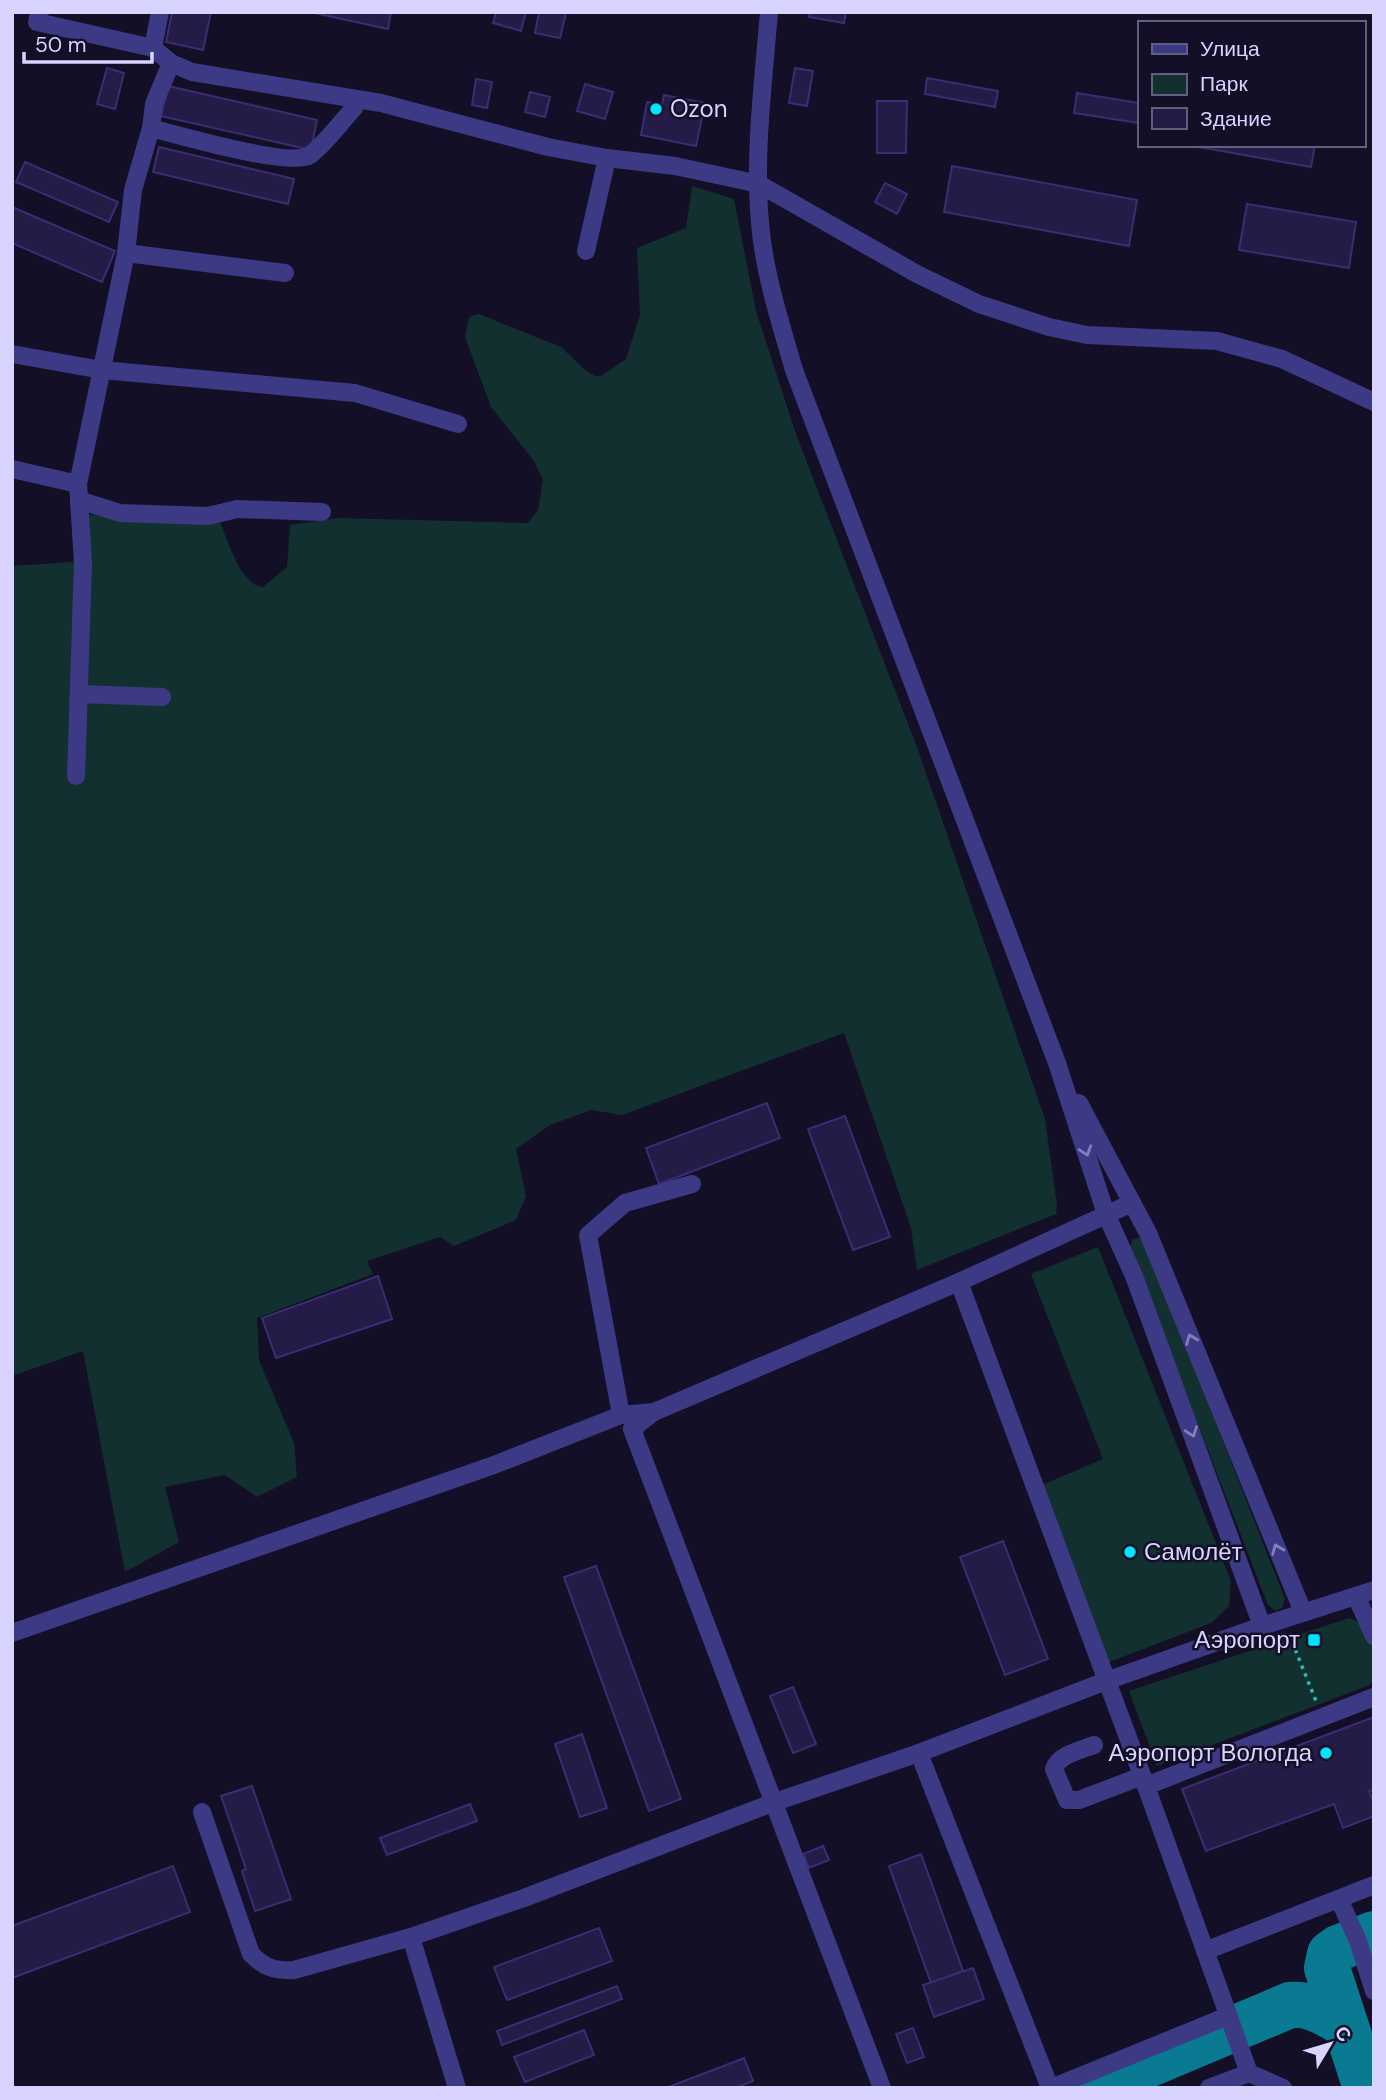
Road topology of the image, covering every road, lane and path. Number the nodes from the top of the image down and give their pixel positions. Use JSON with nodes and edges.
{"nodes":[{"id":1,"x":39,"y":12,"type":"edge"},
{"id":2,"x":160,"y":12,"type":"edge"},
{"id":3,"x":769,"y":12,"type":"edge"},
{"id":4,"x":153,"y":48,"type":"junction"},
{"id":5,"x":171,"y":64,"type":"junction"},
{"id":6,"x":357,"y":99,"type":"junction"},
{"id":7,"x":151,"y":128,"type":"junction"},
{"id":8,"x":607,"y":158,"type":"junction"},
{"id":9,"x":759,"y":184,"type":"junction"},
{"id":10,"x":586,"y":251,"type":"dead end"},
{"id":11,"x":126,"y":253,"type":"junction"},
{"id":12,"x":285,"y":273,"type":"dead end"},
{"id":13,"x":12,"y":354,"type":"edge"},
{"id":14,"x":102,"y":370,"type":"junction"},
{"id":15,"x":1374,"y":402,"type":"edge"},
{"id":16,"x":458,"y":424,"type":"dead end"},
{"id":17,"x":12,"y":469,"type":"edge"},
{"id":18,"x":79,"y":492,"type":"junction"},
{"id":19,"x":322,"y":512,"type":"dead end"},
{"id":20,"x":79,"y":694,"type":"junction"},
{"id":21,"x":162,"y":697,"type":"dead end"},
{"id":22,"x":76,"y":776,"type":"dead end"},
{"id":23,"x":1057,"y":1063,"type":"junction"},
{"id":24,"x":692,"y":1184,"type":"dead end"},
{"id":25,"x":1132,"y":1203,"type":"junction"},
{"id":26,"x":1106,"y":1214,"type":"junction"},
{"id":27,"x":960,"y":1282,"type":"junction"},
{"id":28,"x":654,"y":1412,"type":"junction"},
{"id":29,"x":621,"y":1415,"type":"junction"},
{"id":30,"x":1374,"y":1590,"type":"edge"},
{"id":31,"x":1356,"y":1596,"type":"junction"},
{"id":32,"x":1303,"y":1612,"type":"junction"},
{"id":33,"x":1283,"y":1619,"type":"junction"},
{"id":34,"x":1262,"y":1626,"type":"junction"},
{"id":35,"x":12,"y":1633,"type":"edge"},
{"id":36,"x":1374,"y":1636,"type":"edge"},
{"id":37,"x":1107,"y":1681,"type":"junction"},
{"id":38,"x":1374,"y":1697,"type":"edge"},
{"id":39,"x":1322,"y":1716,"type":"junction"},
{"id":40,"x":1094,"y":1745,"type":"dead end"},
{"id":41,"x":919,"y":1753,"type":"junction"},
{"id":42,"x":1144,"y":1781,"type":"junction"},
{"id":43,"x":772,"y":1803,"type":"junction"},
{"id":44,"x":202,"y":1812,"type":"dead end"},
{"id":45,"x":1372,"y":1882,"type":"edge"},
{"id":46,"x":1339,"y":1899,"type":"junction"},
{"id":47,"x":411,"y":1937,"type":"junction"},
{"id":48,"x":1205,"y":1951,"type":"junction"},
{"id":49,"x":1374,"y":1991,"type":"edge"},
{"id":50,"x":1228,"y":2016,"type":"junction"},
{"id":51,"x":1249,"y":2073,"type":"junction"},
{"id":52,"x":457,"y":2088,"type":"edge"},
{"id":53,"x":882,"y":2088,"type":"edge"},
{"id":54,"x":1051,"y":2088,"type":"edge"},
{"id":55,"x":1209,"y":2088,"type":"edge"},
{"id":56,"x":1283,"y":2088,"type":"edge"}],
"edges":[{"from":1,"to":4,"type":"street"},
{"from":2,"to":4,"type":"street"},
{"from":3,"to":9,"type":"street"},
{"from":4,"to":5,"type":"street"},
{"from":5,"to":6,"type":"street"},
{"from":5,"to":7,"type":"street"},
{"from":6,"to":7,"type":"street"},
{"from":6,"to":8,"type":"street"},
{"from":7,"to":11,"type":"street"},
{"from":8,"to":9,"type":"street"},
{"from":8,"to":10,"type":"street"},
{"from":9,"to":15,"type":"street"},
{"from":9,"to":23,"type":"street"},
{"from":11,"to":12,"type":"street"},
{"from":11,"to":14,"type":"street"},
{"from":13,"to":14,"type":"street"},
{"from":14,"to":16,"type":"street"},
{"from":14,"to":18,"type":"street"},
{"from":17,"to":18,"type":"street"},
{"from":18,"to":19,"type":"street"},
{"from":18,"to":20,"type":"street"},
{"from":20,"to":21,"type":"street"},
{"from":20,"to":22,"type":"street"},
{"from":23,"to":25,"type":"street"},
{"from":23,"to":26,"type":"street","one_way":true},
{"from":24,"to":29,"type":"street"},
{"from":25,"to":26,"type":"street"},
{"from":32,"to":25,"type":"street","one_way":true},
{"from":26,"to":27,"type":"street"},
{"from":26,"to":34,"type":"street","one_way":true},
{"from":27,"to":28,"type":"street"},
{"from":27,"to":37,"type":"street"},
{"from":28,"to":29,"type":"street"},
{"from":28,"to":43,"type":"street"},
{"from":29,"to":35,"type":"street"},
{"from":30,"to":31,"type":"street"},
{"from":31,"to":32,"type":"street"},
{"from":31,"to":36,"type":"street"},
{"from":32,"to":33,"type":"street"},
{"from":33,"to":34,"type":"street"},
{"from":33,"to":39,"type":"path"},
{"from":34,"to":37,"type":"street"},
{"from":37,"to":41,"type":"street"},
{"from":37,"to":42,"type":"street"},
{"from":38,"to":39,"type":"street"},
{"from":39,"to":42,"type":"street"},
{"from":40,"to":42,"type":"street"},
{"from":41,"to":43,"type":"street"},
{"from":41,"to":54,"type":"street"},
{"from":42,"to":48,"type":"street"},
{"from":43,"to":47,"type":"street"},
{"from":43,"to":53,"type":"street"},
{"from":44,"to":47,"type":"street"},
{"from":45,"to":46,"type":"street"},
{"from":46,"to":48,"type":"street"},
{"from":46,"to":49,"type":"street"},
{"from":47,"to":52,"type":"street"},
{"from":48,"to":50,"type":"street"},
{"from":50,"to":51,"type":"street"},
{"from":50,"to":54,"type":"street"},
{"from":51,"to":55,"type":"street"},
{"from":51,"to":56,"type":"street"}]}
